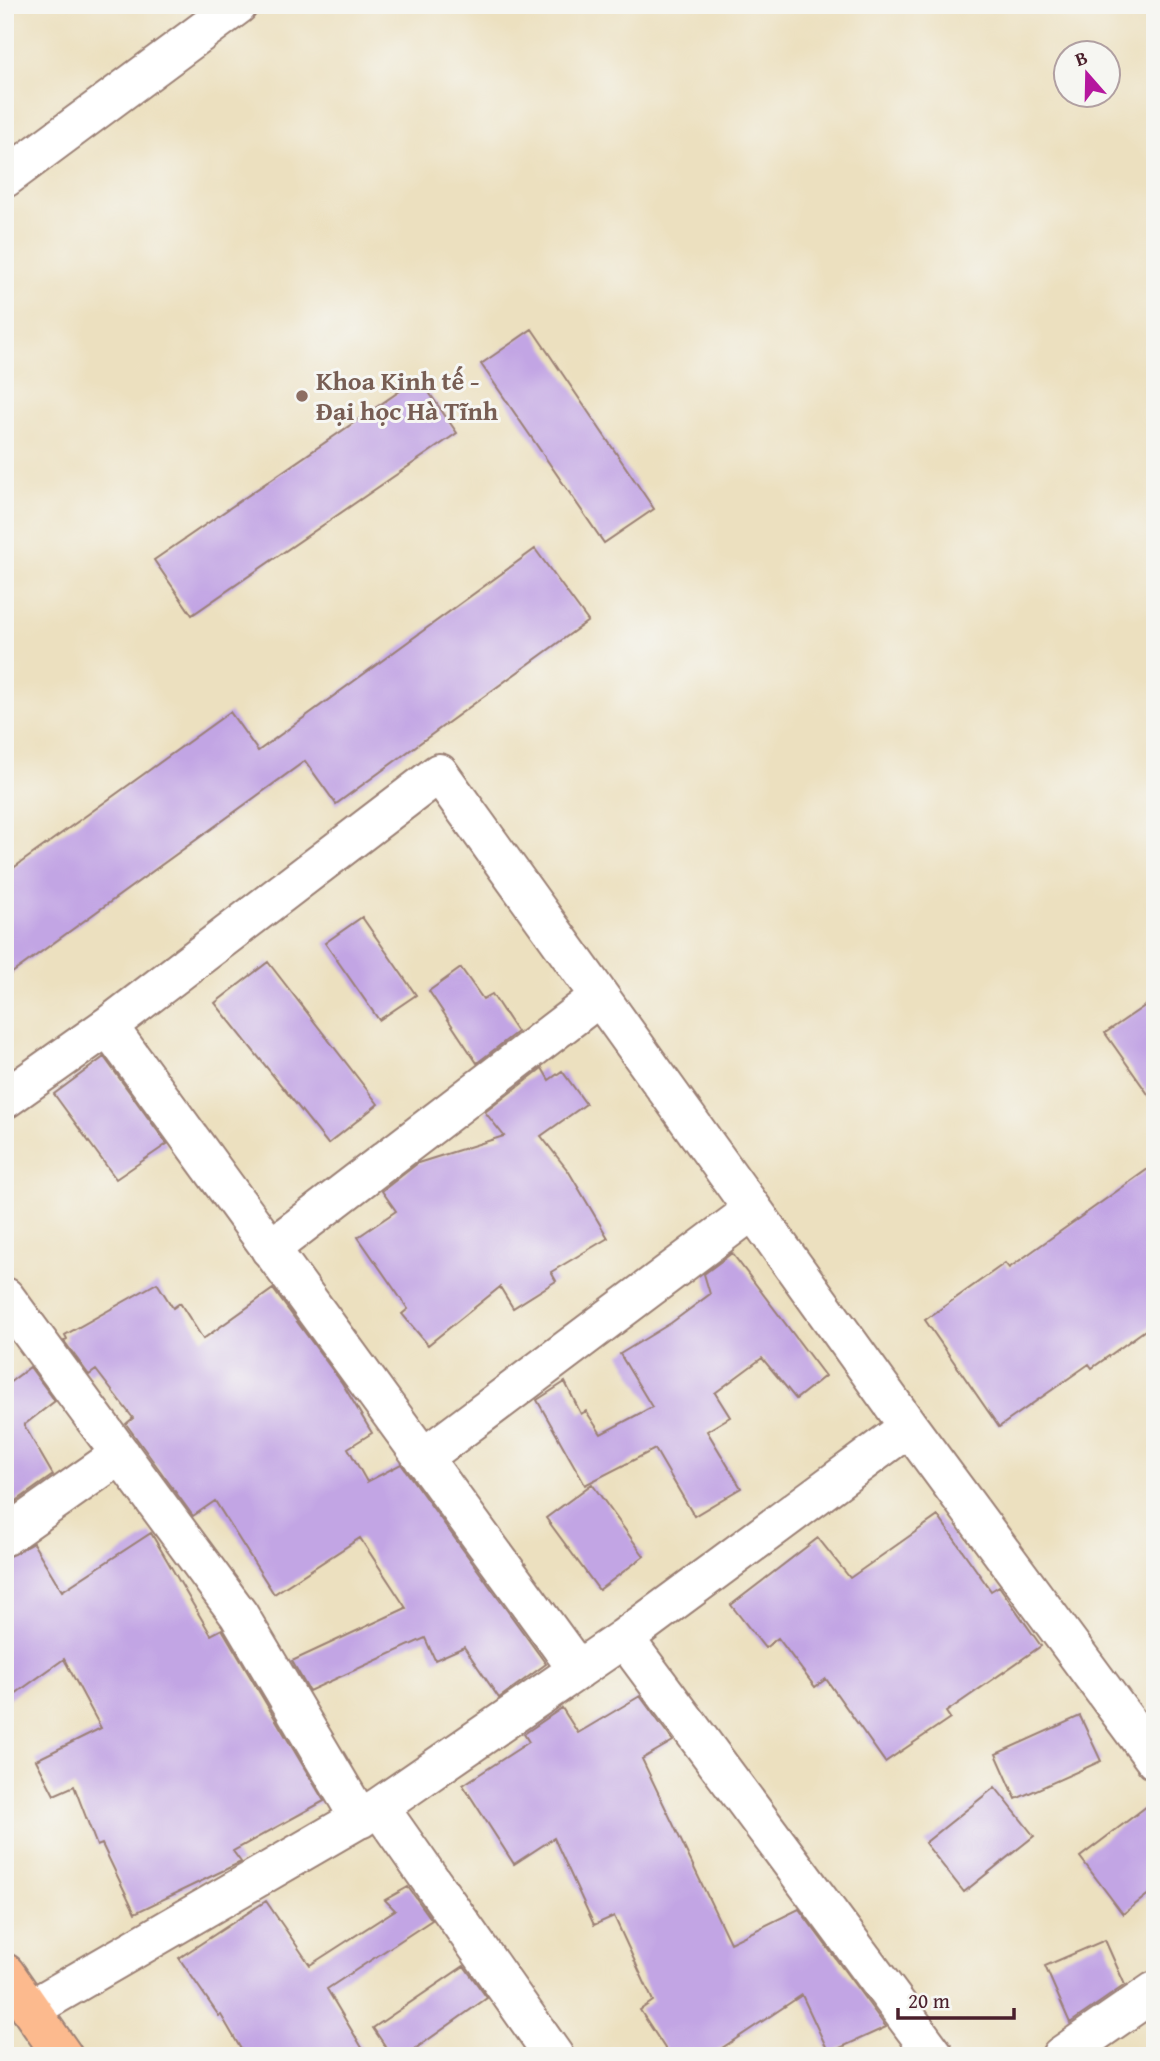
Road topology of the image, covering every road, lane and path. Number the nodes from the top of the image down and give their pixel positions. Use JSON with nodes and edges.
{"nodes":[{"id":1,"x":238,"y":5,"type":"edge"},
{"id":2,"x":5,"y":178,"type":"edge"},
{"id":3,"x":599,"y":997,"type":"junction"},
{"id":4,"x":108,"y":1026,"type":"junction"},
{"id":5,"x":5,"y":1100,"type":"edge"},
{"id":6,"x":753,"y":1210,"type":"junction"},
{"id":7,"x":270,"y":1249,"type":"junction"},
{"id":8,"x":5,"y":1297,"type":"edge"},
{"id":9,"x":909,"y":1427,"type":"junction"},
{"id":10,"x":121,"y":1454,"type":"junction"},
{"id":11,"x":424,"y":1458,"type":"junction"},
{"id":12,"x":5,"y":1536,"type":"edge"},
{"id":13,"x":624,"y":1638,"type":"junction"},
{"id":14,"x":578,"y":1670,"type":"junction"},
{"id":15,"x":1155,"y":1760,"type":"edge"},
{"id":16,"x":369,"y":1813,"type":"junction"},
{"id":17,"x":5,"y":1973,"type":"edge"},
{"id":18,"x":1155,"y":1991,"type":"edge"},
{"id":19,"x":31,"y":2009,"type":"junction"},
{"id":20,"x":64,"y":2056,"type":"edge"},
{"id":21,"x":554,"y":2056,"type":"edge"},
{"id":22,"x":935,"y":2056,"type":"edge"},
{"id":23,"x":1061,"y":2056,"type":"edge"}],
"edges":[{"from":1,"to":2,"type":"street"},
{"from":3,"to":4,"type":"street"},
{"from":3,"to":6,"type":"street"},
{"from":3,"to":7,"type":"street"},
{"from":4,"to":5,"type":"street"},
{"from":4,"to":7,"type":"street"},
{"from":6,"to":9,"type":"street"},
{"from":6,"to":11,"type":"street"},
{"from":7,"to":11,"type":"street"},
{"from":8,"to":10,"type":"street"},
{"from":9,"to":13,"type":"street"},
{"from":9,"to":15,"type":"street"},
{"from":10,"to":12,"type":"street"},
{"from":10,"to":16,"type":"street"},
{"from":11,"to":14,"type":"street"},
{"from":13,"to":14,"type":"street"},
{"from":13,"to":22,"type":"street"},
{"from":14,"to":16,"type":"street"},
{"from":16,"to":19,"type":"street"},
{"from":16,"to":21,"type":"street"},
{"from":17,"to":19,"type":"main road"},
{"from":18,"to":23,"type":"street"},
{"from":19,"to":20,"type":"main road"}]}
